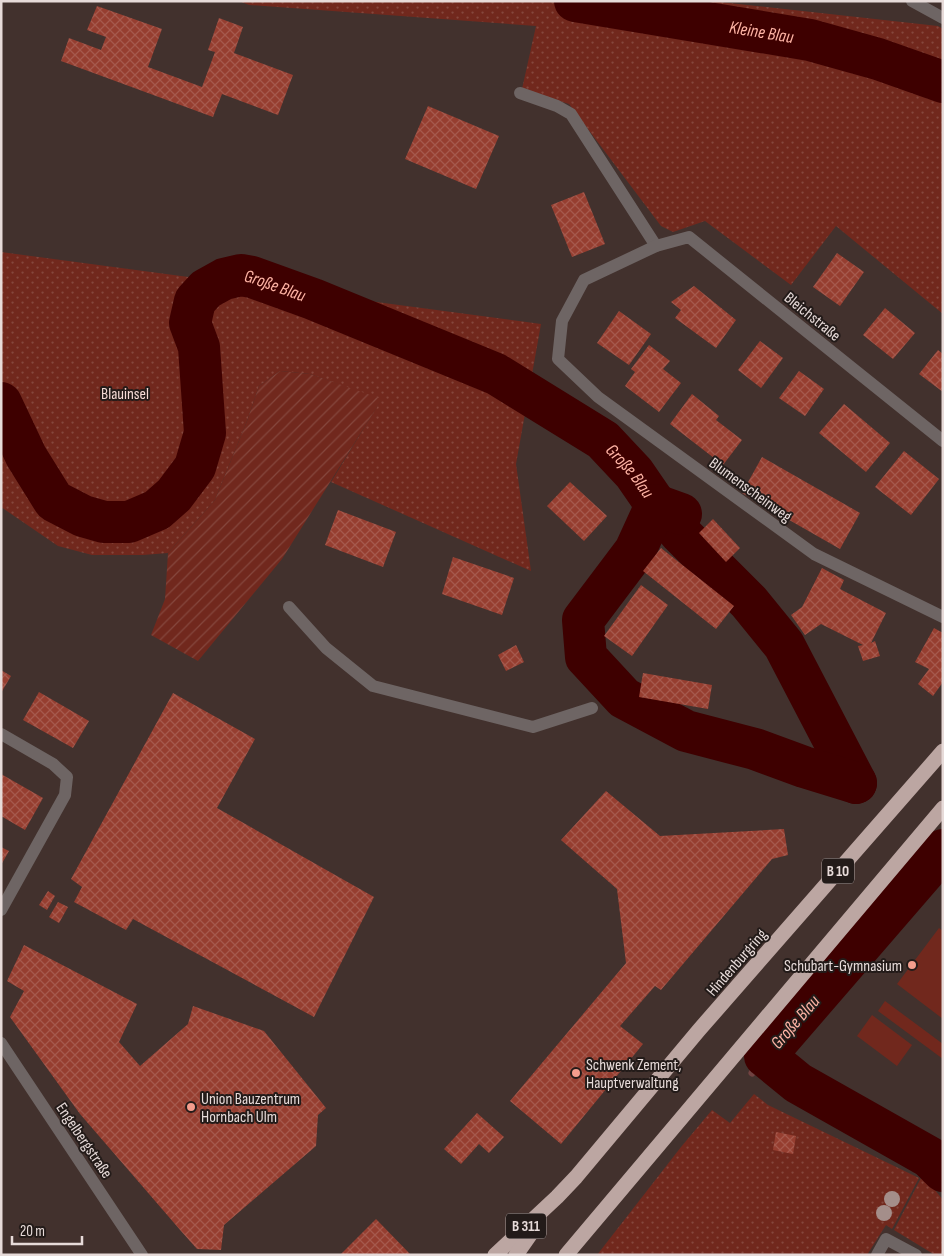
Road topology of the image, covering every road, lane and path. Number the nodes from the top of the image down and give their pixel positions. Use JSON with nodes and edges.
{"nodes":[{"id":1,"x":912,"y":1,"type":"edge"},
{"id":2,"x":943,"y":18,"type":"edge"},
{"id":3,"x":520,"y":93,"type":"dead end"},
{"id":4,"x":656,"y":246,"type":"junction"},
{"id":5,"x":558,"y":359,"type":"joint"},
{"id":6,"x":943,"y":442,"type":"edge"},
{"id":7,"x":289,"y":607,"type":"dead end"},
{"id":8,"x":943,"y":617,"type":"edge"},
{"id":9,"x":592,"y":708,"type":"dead end"},
{"id":10,"x":1,"y":734,"type":"edge"},
{"id":11,"x":943,"y":751,"type":"edge"},
{"id":12,"x":943,"y":808,"type":"edge"},
{"id":13,"x":1,"y":910,"type":"edge"},
{"id":14,"x":1,"y":1043,"type":"edge"},
{"id":15,"x":557,"y":1197,"type":"junction"},
{"id":16,"x":142,"y":1255,"type":"edge"},
{"id":17,"x":495,"y":1255,"type":"edge"},
{"id":18,"x":516,"y":1255,"type":"edge"},
{"id":19,"x":566,"y":1255,"type":"edge"},
{"id":20,"x":877,"y":1255,"type":"edge"},
{"id":21,"x":916,"y":1255,"type":"edge"}],
"edges":[{"from":1,"to":2,"type":"street"},
{"from":3,"to":4,"type":"street"},
{"from":4,"to":5,"type":"street","name":"Bleichstraße"},
{"from":4,"to":6,"type":"street","name":"Bleichstraße"},
{"from":5,"to":8,"type":"street","name":"Blumenscheinweg"},
{"from":7,"to":9,"type":"street"},
{"from":10,"to":13,"type":"street"},
{"from":11,"to":15,"type":"highway","name":"Hindenburgring","number":"B 10"},
{"from":12,"to":19,"type":"highway","number":"B 10"},
{"from":14,"to":16,"type":"street","name":"Engelbergstraße"},
{"from":15,"to":17,"type":"highway","number":"B 311"},
{"from":15,"to":18,"type":"highway","number":"B 10"},
{"from":20,"to":21,"type":"street"}]}
